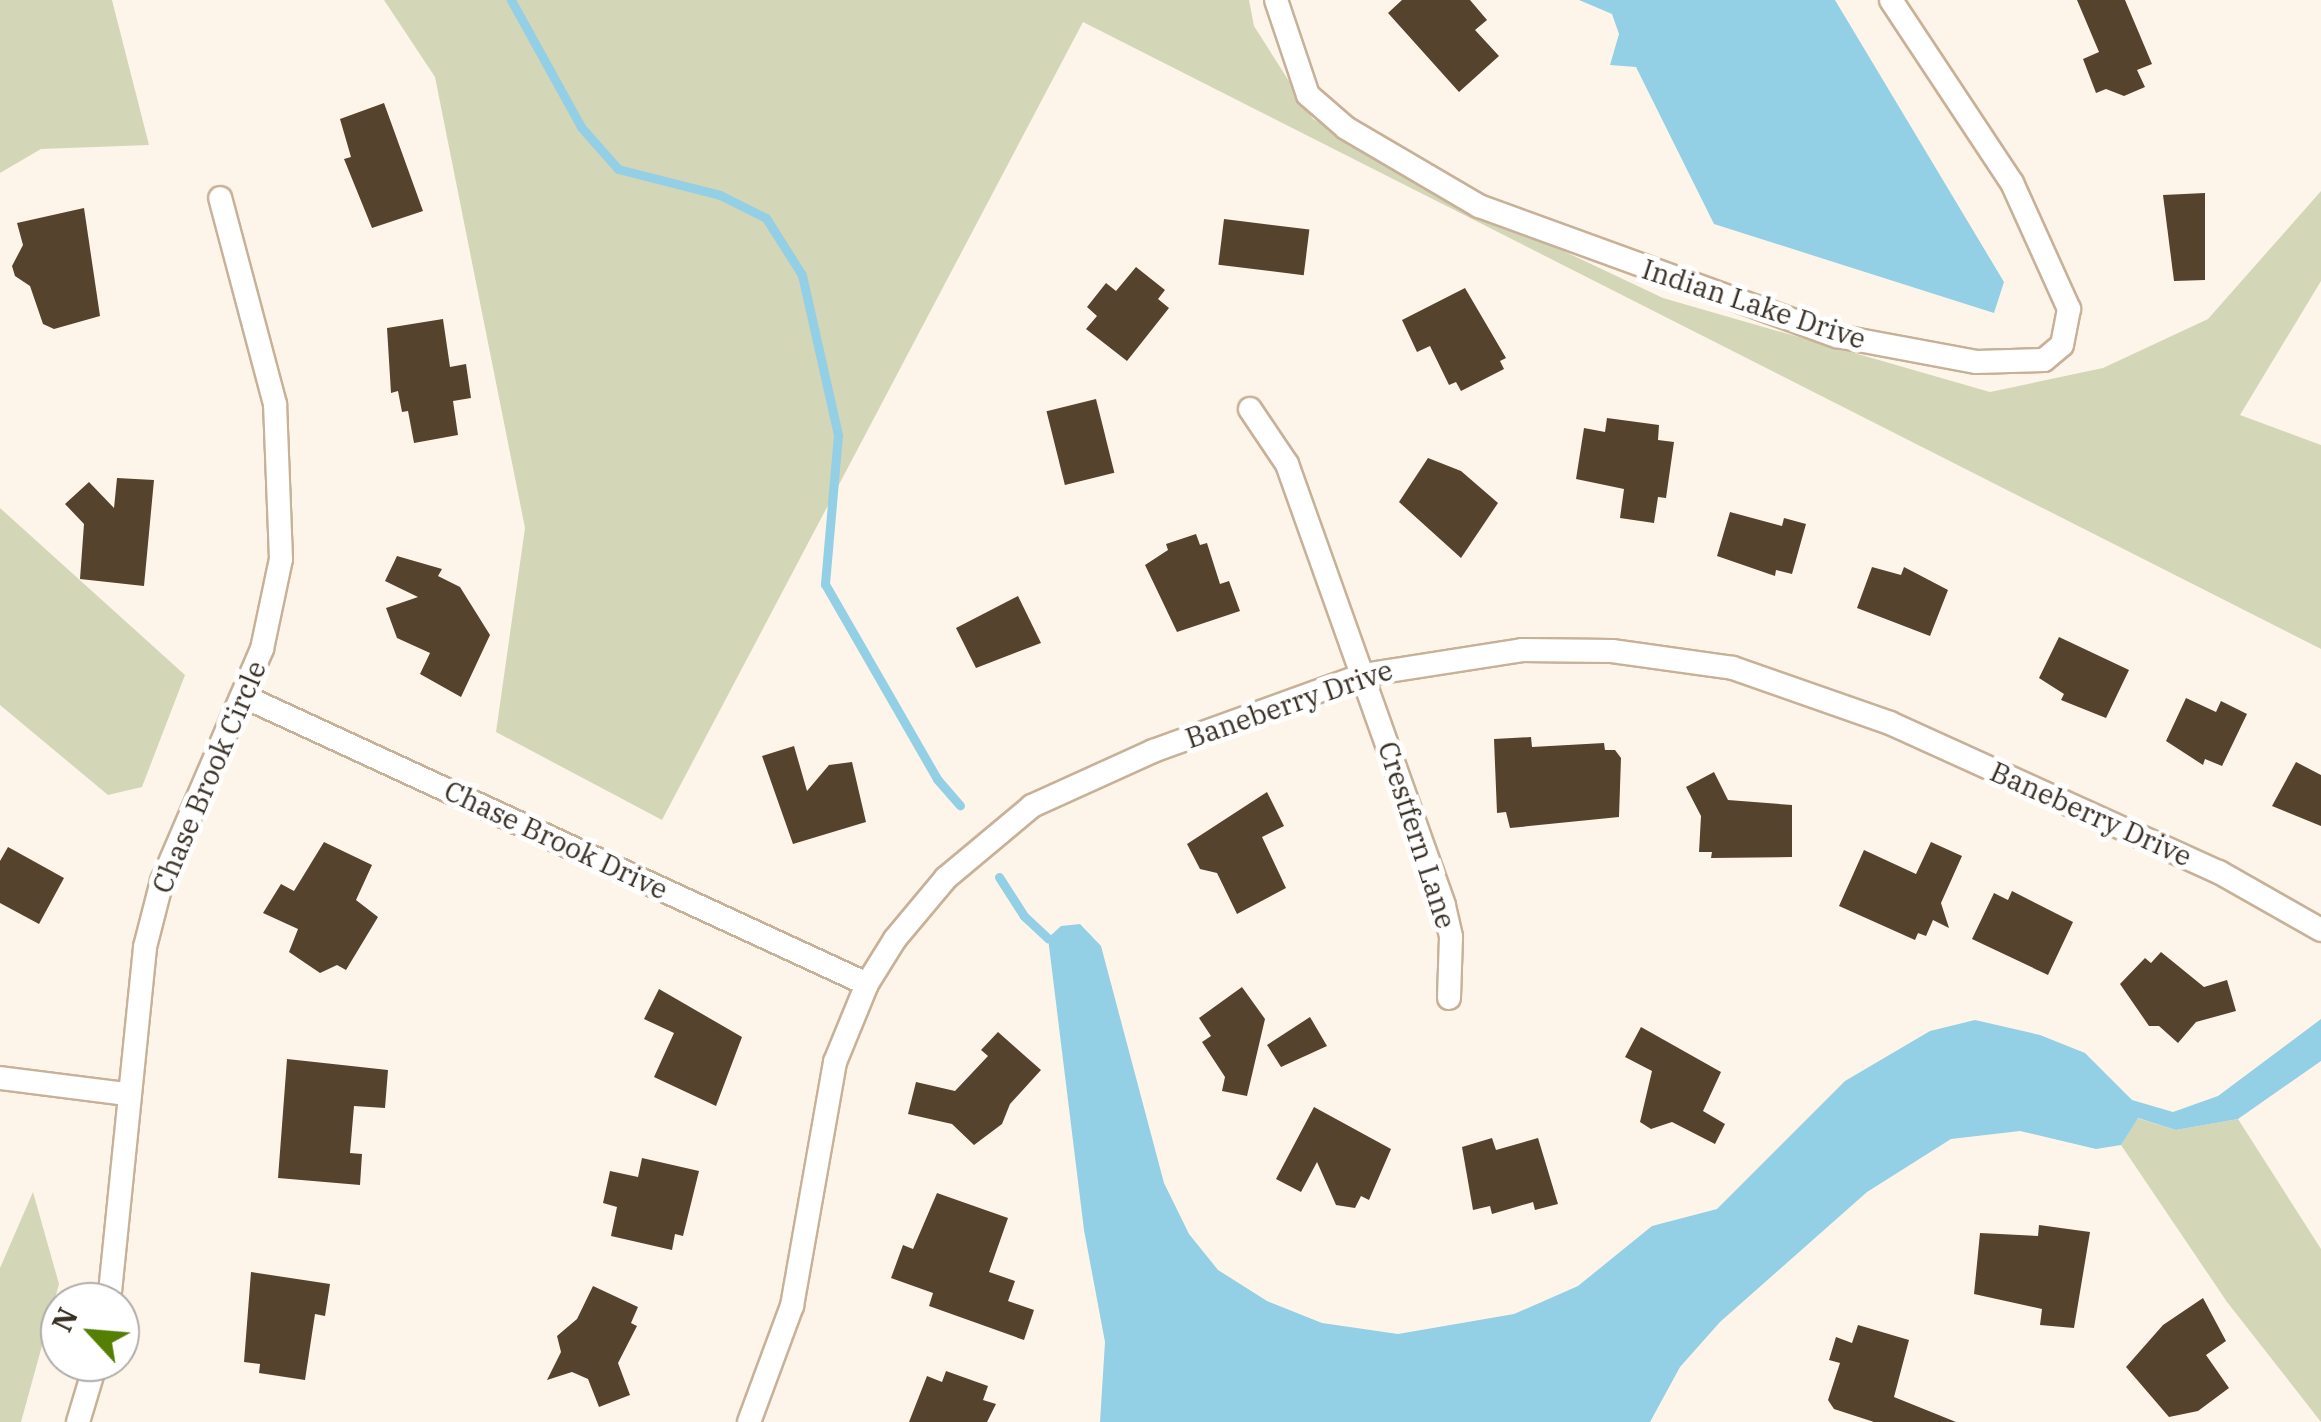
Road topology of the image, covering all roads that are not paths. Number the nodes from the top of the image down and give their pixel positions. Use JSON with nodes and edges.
{"nodes":[{"id":1,"x":1276,"y":0,"type":"edge"},
{"id":2,"x":1891,"y":0,"type":"edge"},
{"id":3,"x":220,"y":198,"type":"dead end"},
{"id":4,"x":1250,"y":409,"type":"dead end"},
{"id":5,"x":1363,"y":674,"type":"junction"},
{"id":6,"x":244,"y":697,"type":"junction"},
{"id":7,"x":2321,"y":930,"type":"edge"},
{"id":8,"x":866,"y":984,"type":"junction"},
{"id":9,"x":1449,"y":998,"type":"dead end"},
{"id":10,"x":0,"y":1078,"type":"edge"},
{"id":11,"x":126,"y":1094,"type":"junction"},
{"id":12,"x":111,"y":1282,"type":"edge"},
{"id":13,"x":90,"y":1382,"type":"edge"},
{"id":14,"x":78,"y":1422,"type":"edge"},
{"id":15,"x":750,"y":1422,"type":"edge"}],
"edges":[{"from":1,"to":2,"type":"street","name":"Indian Lake Drive"},
{"from":3,"to":6,"type":"street","name":"Chase Brook Circle"},
{"from":4,"to":5,"type":"street","name":"Crestfern Lane"},
{"from":5,"to":7,"type":"street","name":"Baneberry Drive"},
{"from":5,"to":8,"type":"street","name":"Baneberry Drive"},
{"from":5,"to":9,"type":"street","name":"Crestfern Lane"},
{"from":6,"to":8,"type":"street","name":"Chase Brook Drive"},
{"from":6,"to":11,"type":"street","name":"Chase Brook Circle"},
{"from":8,"to":15,"type":"street","name":"Baneberry Drive"},
{"from":10,"to":11,"type":"street"},
{"from":11,"to":12,"type":"street","name":"Chase Brook Circle"},
{"from":13,"to":14,"type":"street"}]}
